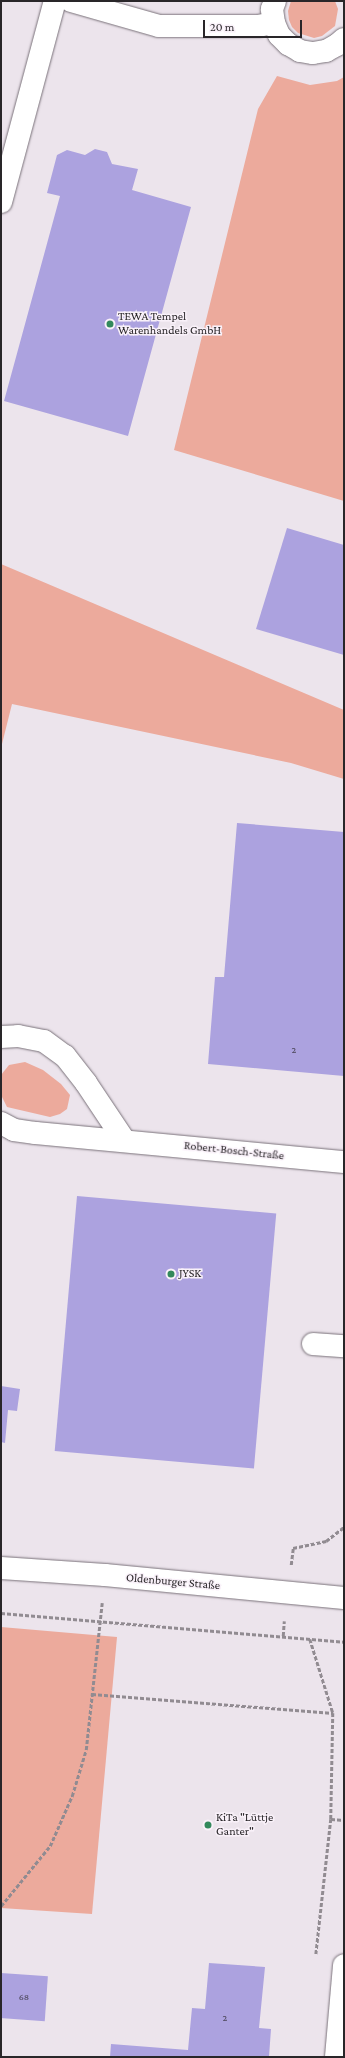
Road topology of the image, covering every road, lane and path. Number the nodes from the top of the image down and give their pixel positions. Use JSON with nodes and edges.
{"nodes":[{"id":1,"x":55,"y":1,"type":"edge"},
{"id":2,"x":71,"y":1,"type":"edge"},
{"id":3,"x":275,"y":1,"type":"edge"},
{"id":4,"x":274,"y":23,"type":"junction"},
{"id":5,"x":344,"y":39,"type":"edge"},
{"id":6,"x":1,"y":202,"type":"edge"},
{"id":7,"x":1,"y":1036,"type":"edge"},
{"id":8,"x":1,"y":1123,"type":"edge"},
{"id":9,"x":124,"y":1140,"type":"junction"},
{"id":10,"x":344,"y":1162,"type":"edge"},
{"id":11,"x":313,"y":1344,"type":"dead end"},
{"id":12,"x":344,"y":1346,"type":"edge"},
{"id":13,"x":1,"y":1568,"type":"edge"},
{"id":14,"x":105,"y":1575,"type":"junction"},
{"id":15,"x":344,"y":1598,"type":"edge"},
{"id":16,"x":1,"y":1613,"type":"edge"},
{"id":17,"x":100,"y":1622,"type":"junction"},
{"id":18,"x":310,"y":1639,"type":"junction"},
{"id":19,"x":344,"y":1642,"type":"edge"},
{"id":20,"x":92,"y":1694,"type":"junction"},
{"id":21,"x":333,"y":1713,"type":"junction"},
{"id":22,"x":331,"y":1819,"type":"junction"},
{"id":23,"x":344,"y":1820,"type":"edge"},
{"id":24,"x":1,"y":1906,"type":"edge"},
{"id":25,"x":343,"y":1971,"type":"edge"},
{"id":26,"x":336,"y":2057,"type":"edge"}],
"edges":[{"from":1,"to":6,"type":"street"},
{"from":2,"to":4,"type":"street"},
{"from":3,"to":4,"type":"street"},
{"from":4,"to":5,"type":"street"},
{"from":7,"to":9,"type":"street"},
{"from":8,"to":9,"type":"street","name":"Robert-Bosch-Straße"},
{"from":9,"to":10,"type":"street","name":"Robert-Bosch-Straße"},
{"from":11,"to":12,"type":"street"},
{"from":13,"to":14,"type":"street","name":"Oldenburger Straße"},
{"from":14,"to":15,"type":"street","name":"Oldenburger Straße"},
{"from":14,"to":17,"type":"path"},
{"from":16,"to":17,"type":"path"},
{"from":17,"to":18,"type":"path"},
{"from":17,"to":20,"type":"path"},
{"from":18,"to":19,"type":"path"},
{"from":18,"to":21,"type":"path"},
{"from":20,"to":21,"type":"path"},
{"from":20,"to":24,"type":"path"},
{"from":21,"to":22,"type":"path"},
{"from":22,"to":23,"type":"path"},
{"from":22,"to":25,"type":"path"},
{"from":25,"to":26,"type":"street"}]}
